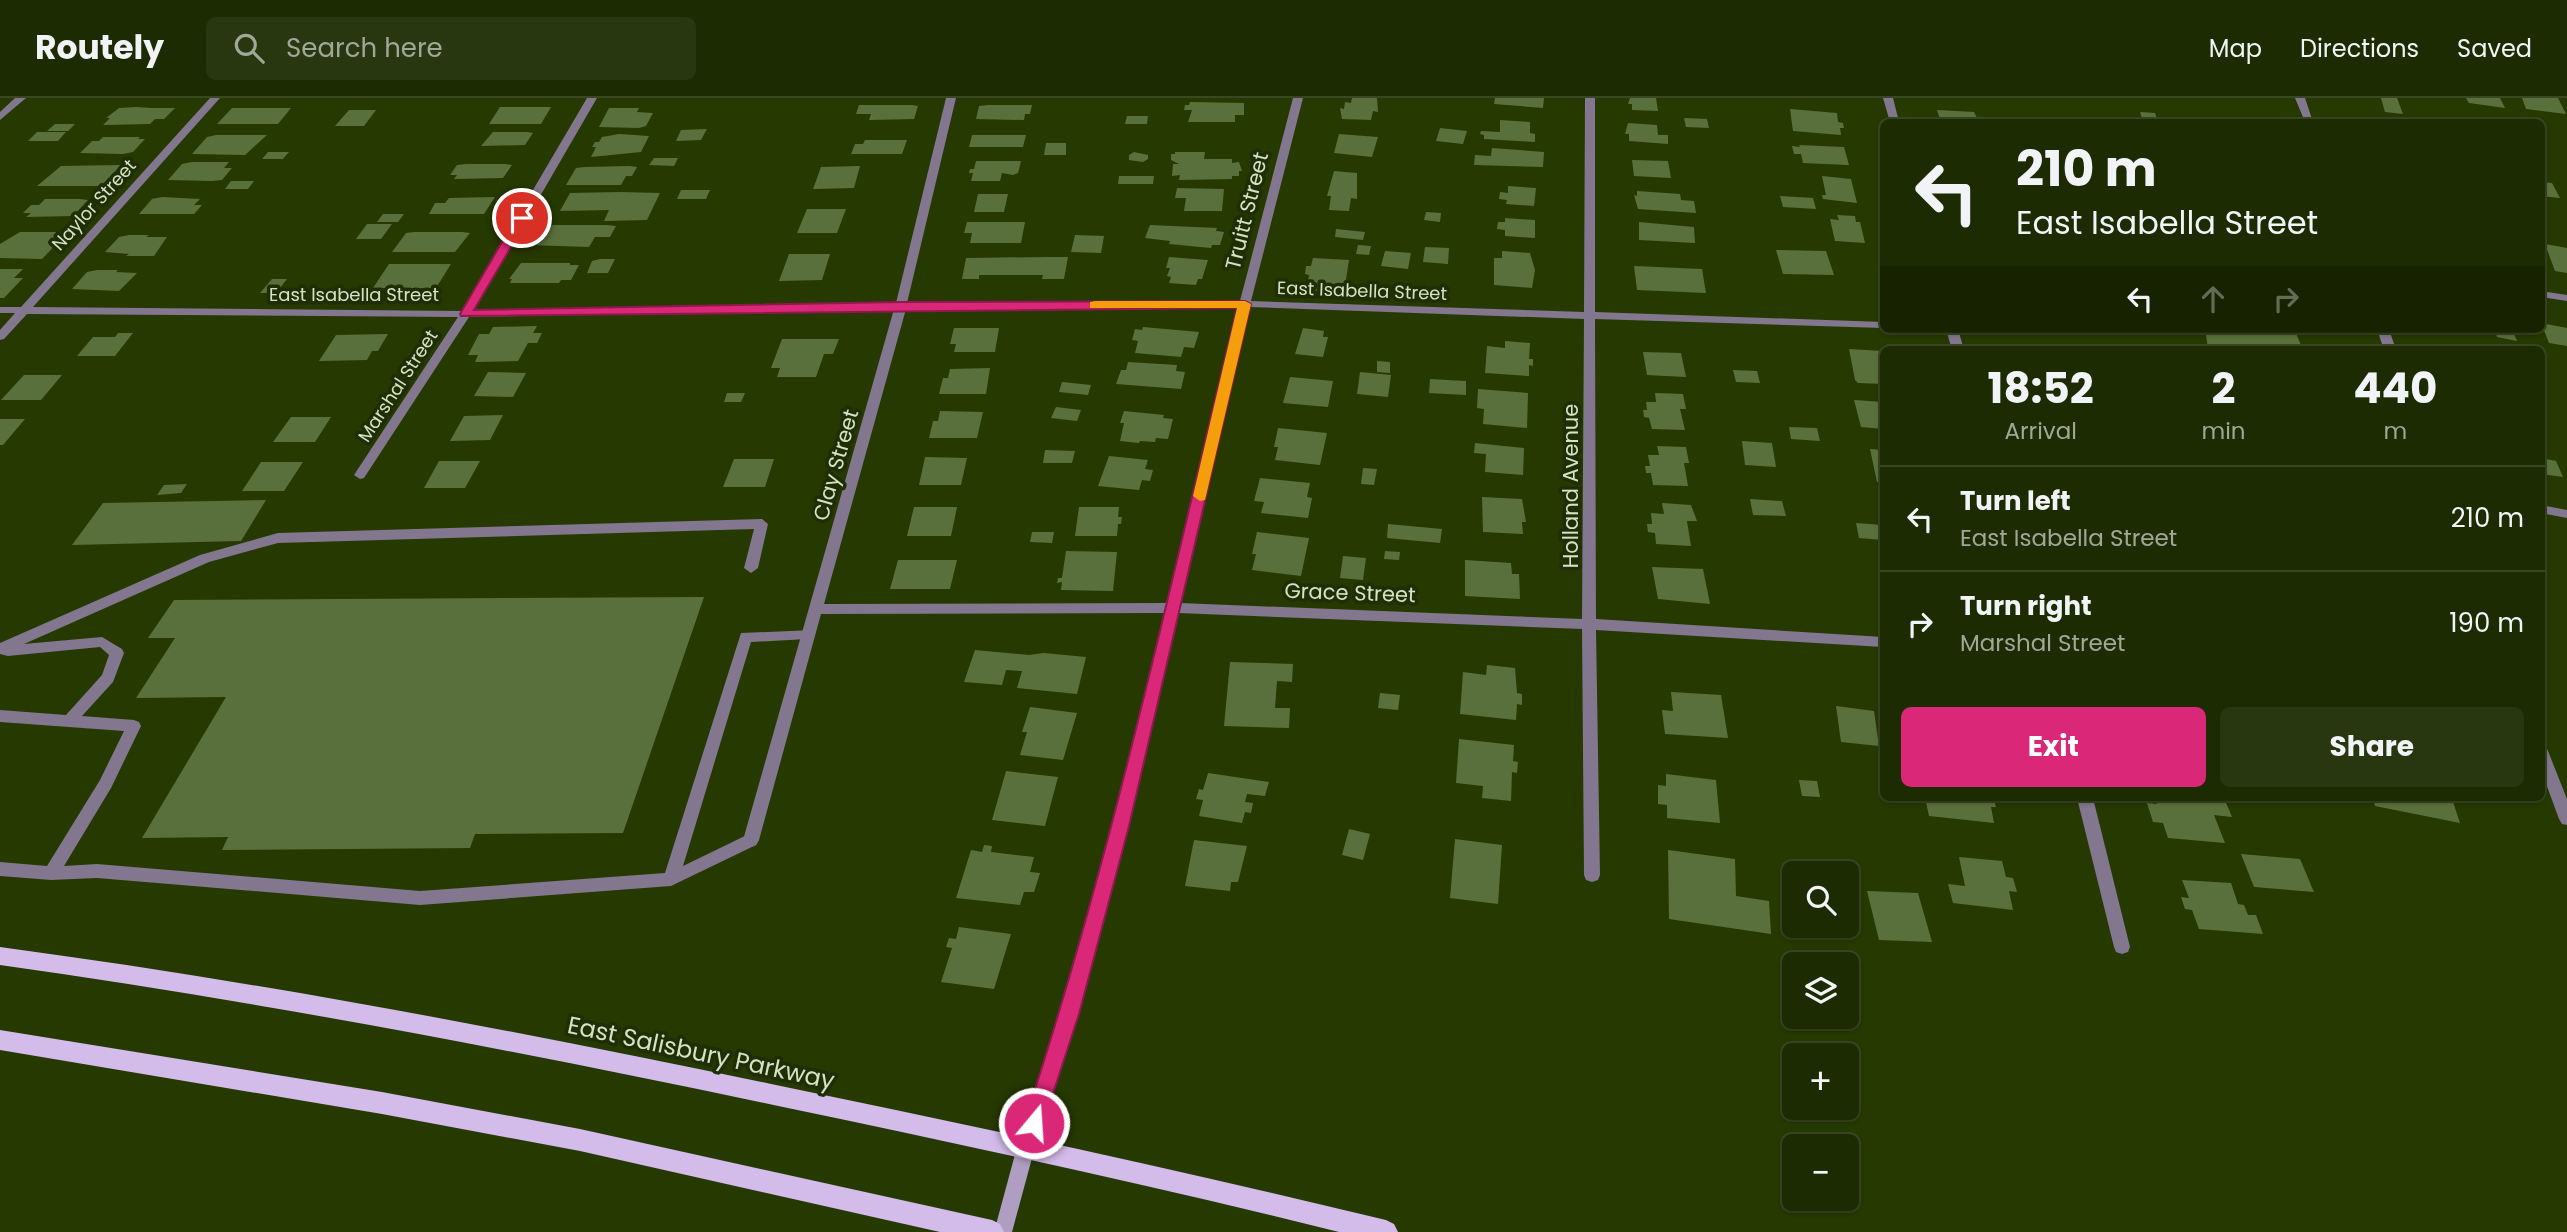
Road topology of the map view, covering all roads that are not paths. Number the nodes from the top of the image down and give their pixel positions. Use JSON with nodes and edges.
{"nodes":[{"id":1,"x":21,"y":98,"type":"edge"},
{"id":2,"x":215,"y":98,"type":"edge"},
{"id":3,"x":592,"y":98,"type":"edge"},
{"id":4,"x":951,"y":98,"type":"edge"},
{"id":5,"x":1298,"y":98,"type":"edge"},
{"id":6,"x":1590,"y":98,"type":"edge"},
{"id":7,"x":1888,"y":98,"type":"edge"},
{"id":8,"x":2301,"y":98,"type":"edge"},
{"id":9,"x":0,"y":117,"type":"edge"},
{"id":10,"x":1894,"y":119,"type":"edge"},
{"id":11,"x":2308,"y":119,"type":"edge"},
{"id":12,"x":2545,"y":295,"type":"edge"},
{"id":13,"x":2567,"y":298,"type":"edge"},
{"id":14,"x":1245,"y":304,"type":"junction"},
{"id":15,"x":901,"y":306,"type":"junction"},
{"id":16,"x":0,"y":310,"type":"edge"},
{"id":17,"x":23,"y":310,"type":"junction"},
{"id":18,"x":466,"y":314,"type":"junction"},
{"id":19,"x":1591,"y":317,"type":"junction"},
{"id":20,"x":1880,"y":325,"type":"edge"},
{"id":21,"x":0,"y":337,"type":"edge"},
{"id":22,"x":360,"y":475,"type":"dead end"},
{"id":23,"x":2545,"y":510,"type":"edge"},
{"id":24,"x":2567,"y":514,"type":"edge"},
{"id":25,"x":751,"y":568,"type":"dead end"},
{"id":26,"x":1174,"y":608,"type":"junction"},
{"id":27,"x":815,"y":609,"type":"junction"},
{"id":28,"x":1589,"y":624,"type":"junction"},
{"id":29,"x":808,"y":634,"type":"junction"},
{"id":30,"x":1880,"y":642,"type":"edge"},
{"id":31,"x":0,"y":650,"type":"edge"},
{"id":32,"x":0,"y":716,"type":"edge"},
{"id":33,"x":71,"y":719,"type":"junction"},
{"id":34,"x":2545,"y":761,"type":"edge"},
{"id":35,"x":2086,"y":801,"type":"edge"},
{"id":36,"x":2567,"y":819,"type":"edge"},
{"id":37,"x":0,"y":869,"type":"edge"},
{"id":38,"x":51,"y":873,"type":"junction"},
{"id":39,"x":1592,"y":874,"type":"dead end"},
{"id":40,"x":671,"y":879,"type":"junction"},
{"id":41,"x":2122,"y":947,"type":"dead end"},
{"id":42,"x":0,"y":956,"type":"edge"},
{"id":43,"x":0,"y":1040,"type":"edge"},
{"id":44,"x":1026,"y":1147,"type":"junction"},
{"id":45,"x":992,"y":1232,"type":"edge"},
{"id":46,"x":1003,"y":1232,"type":"edge"},
{"id":47,"x":1386,"y":1232,"type":"edge"}],
"edges":[{"from":1,"to":9,"type":"street"},
{"from":2,"to":17,"type":"street","name":"Naylor Street"},
{"from":3,"to":18,"type":"street","name":"Marshal Street"},
{"from":4,"to":15,"type":"street","name":"Clay Street"},
{"from":5,"to":14,"type":"street","name":"Truitt Street"},
{"from":6,"to":19,"type":"street","name":"Holland Avenue"},
{"from":7,"to":10,"type":"street"},
{"from":8,"to":11,"type":"street"},
{"from":12,"to":13,"type":"street"},
{"from":14,"to":15,"type":"street","name":"East Isabella Street"},
{"from":14,"to":19,"type":"street","name":"East Isabella Street"},
{"from":14,"to":26,"type":"street","name":"Truitt Street"},
{"from":15,"to":18,"type":"street","name":"East Isabella Street"},
{"from":15,"to":27,"type":"street","name":"Clay Street"},
{"from":16,"to":17,"type":"street","name":"East Isabella Street"},
{"from":17,"to":18,"type":"street","name":"East Isabella Street"},
{"from":17,"to":21,"type":"street","name":"Naylor Street"},
{"from":18,"to":22,"type":"street","name":"Marshal Street"},
{"from":19,"to":20,"type":"street","name":"East Isabella Street"},
{"from":19,"to":28,"type":"street","name":"Holland Avenue"},
{"from":23,"to":24,"type":"street"},
{"from":25,"to":31,"type":"street"},
{"from":26,"to":27,"type":"street","name":"Grace Street"},
{"from":26,"to":28,"type":"street","name":"Grace Street"},
{"from":26,"to":44,"type":"street","name":"Truitt Street"},
{"from":27,"to":29,"type":"street","name":"Clay Street"},
{"from":28,"to":30,"type":"street","name":"Grace Street"},
{"from":28,"to":39,"type":"street","name":"Holland Avenue"},
{"from":29,"to":40,"type":"street","name":"Clay Street"},
{"from":29,"to":40,"type":"street"},
{"from":31,"to":33,"type":"street"},
{"from":32,"to":33,"type":"street"},
{"from":33,"to":38,"type":"street"},
{"from":34,"to":36,"type":"street"},
{"from":35,"to":41,"type":"street"},
{"from":37,"to":38,"type":"street"},
{"from":38,"to":40,"type":"street"},
{"from":42,"to":44,"type":"main road","name":"East Salisbury Parkway"},
{"from":43,"to":45,"type":"main road"},
{"from":44,"to":46,"type":"street"},
{"from":44,"to":47,"type":"main road","name":"East Salisbury Parkway"}]}
